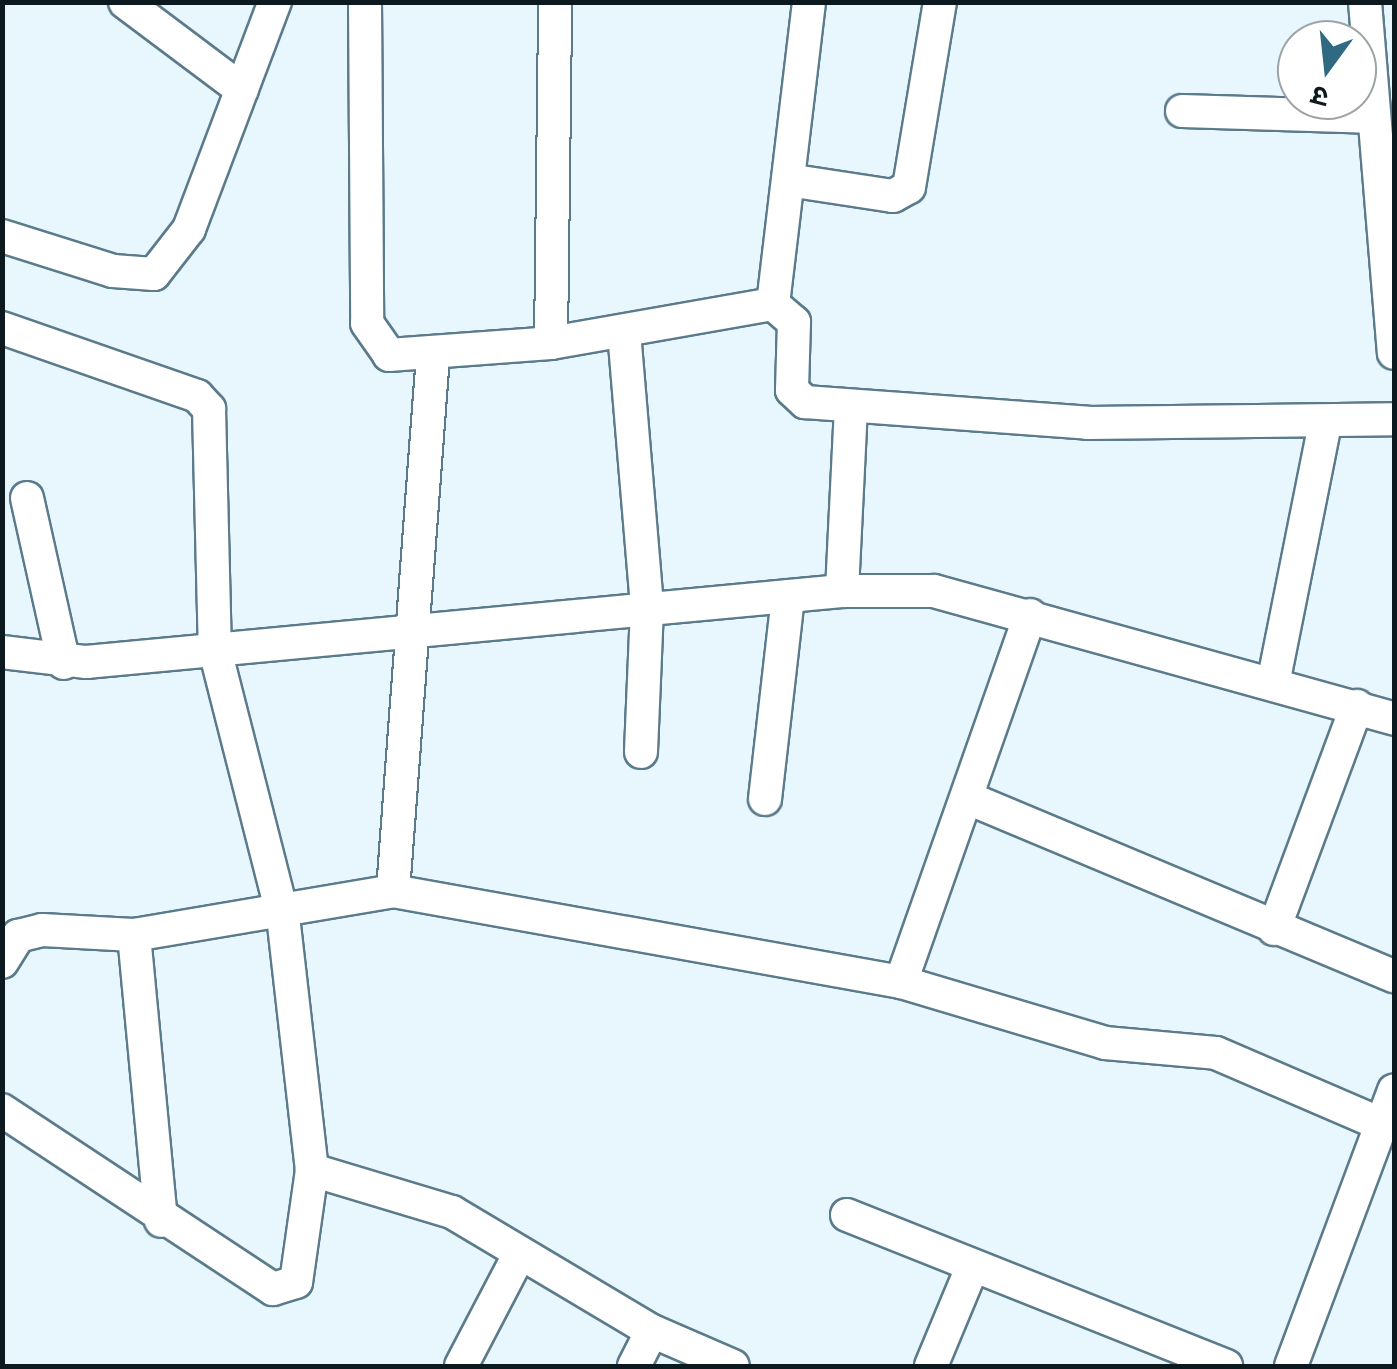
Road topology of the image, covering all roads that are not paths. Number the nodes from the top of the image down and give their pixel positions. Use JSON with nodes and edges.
{"nodes":[{"id":1,"x":125,"y":2,"type":"edge"},
{"id":2,"x":276,"y":2,"type":"edge"},
{"id":3,"x":366,"y":2,"type":"edge"},
{"id":4,"x":555,"y":2,"type":"edge"},
{"id":5,"x":809,"y":2,"type":"edge"},
{"id":6,"x":940,"y":2,"type":"edge"},
{"id":7,"x":242,"y":90,"type":"junction"},
{"id":8,"x":1182,"y":111,"type":"dead end"},
{"id":9,"x":1277,"y":114,"type":"edge"},
{"id":10,"x":1368,"y":120,"type":"edge"},
{"id":11,"x":788,"y":180,"type":"junction"},
{"id":12,"x":2,"y":236,"type":"edge"},
{"id":13,"x":773,"y":304,"type":"junction"},
{"id":14,"x":2,"y":328,"type":"edge"},
{"id":15,"x":624,"y":332,"type":"junction"},
{"id":16,"x":551,"y":343,"type":"junction"},
{"id":17,"x":1394,"y":352,"type":"edge"},
{"id":18,"x":432,"y":354,"type":"junction"},
{"id":19,"x":851,"y":406,"type":"junction"},
{"id":20,"x":1394,"y":419,"type":"edge"},
{"id":21,"x":1325,"y":424,"type":"junction"},
{"id":22,"x":27,"y":498,"type":"dead end"},
{"id":23,"x":842,"y":591,"type":"junction"},
{"id":24,"x":788,"y":596,"type":"junction"},
{"id":25,"x":647,"y":608,"type":"junction"},
{"id":26,"x":1030,"y":615,"type":"junction"},
{"id":27,"x":408,"y":639,"type":"junction"},
{"id":28,"x":215,"y":650,"type":"junction"},
{"id":29,"x":2,"y":652,"type":"edge"},
{"id":30,"x":64,"y":663,"type":"junction"},
{"id":31,"x":1273,"y":684,"type":"junction"},
{"id":32,"x":1356,"y":706,"type":"junction"},
{"id":33,"x":1394,"y":720,"type":"edge"},
{"id":34,"x":642,"y":752,"type":"dead end"},
{"id":35,"x":765,"y":799,"type":"dead end"},
{"id":36,"x":970,"y":799,"type":"junction"},
{"id":37,"x":393,"y":891,"type":"junction"},
{"id":38,"x":283,"y":916,"type":"junction"},
{"id":39,"x":1274,"y":930,"type":"junction"},
{"id":40,"x":134,"y":934,"type":"junction"},
{"id":41,"x":2,"y":962,"type":"edge"},
{"id":42,"x":1394,"y":976,"type":"edge"},
{"id":43,"x":900,"y":982,"type":"junction"},
{"id":44,"x":1394,"y":1091,"type":"edge"},
{"id":45,"x":2,"y":1110,"type":"edge"},
{"id":46,"x":1383,"y":1125,"type":"junction"},
{"id":47,"x":312,"y":1170,"type":"junction"},
{"id":48,"x":847,"y":1215,"type":"dead end"},
{"id":49,"x":161,"y":1221,"type":"junction"},
{"id":50,"x":520,"y":1252,"type":"junction"},
{"id":51,"x":971,"y":1270,"type":"junction"},
{"id":52,"x":652,"y":1332,"type":"junction"},
{"id":53,"x":462,"y":1366,"type":"edge"},
{"id":54,"x":634,"y":1366,"type":"edge"},
{"id":55,"x":733,"y":1366,"type":"edge"},
{"id":56,"x":932,"y":1366,"type":"edge"},
{"id":57,"x":1226,"y":1366,"type":"edge"},
{"id":58,"x":1291,"y":1366,"type":"edge"}],
"edges":[{"from":1,"to":7,"type":"street"},
{"from":2,"to":7,"type":"street"},
{"from":3,"to":18,"type":"street"},
{"from":4,"to":16,"type":"street"},
{"from":5,"to":11,"type":"street"},
{"from":6,"to":11,"type":"street"},
{"from":7,"to":12,"type":"street"},
{"from":8,"to":9,"type":"street"},
{"from":10,"to":17,"type":"street"},
{"from":11,"to":13,"type":"street"},
{"from":13,"to":15,"type":"street"},
{"from":13,"to":19,"type":"street"},
{"from":14,"to":28,"type":"street"},
{"from":15,"to":16,"type":"street"},
{"from":15,"to":25,"type":"street"},
{"from":16,"to":18,"type":"street"},
{"from":18,"to":27,"type":"street"},
{"from":19,"to":21,"type":"street"},
{"from":19,"to":23,"type":"street"},
{"from":20,"to":21,"type":"street"},
{"from":21,"to":31,"type":"street"},
{"from":22,"to":30,"type":"street"},
{"from":23,"to":24,"type":"street"},
{"from":23,"to":26,"type":"street"},
{"from":24,"to":25,"type":"street"},
{"from":24,"to":35,"type":"street"},
{"from":25,"to":27,"type":"street"},
{"from":25,"to":34,"type":"street"},
{"from":26,"to":31,"type":"street"},
{"from":26,"to":36,"type":"street"},
{"from":27,"to":28,"type":"street"},
{"from":27,"to":37,"type":"street"},
{"from":28,"to":30,"type":"street"},
{"from":28,"to":38,"type":"street"},
{"from":29,"to":30,"type":"street"},
{"from":31,"to":32,"type":"street"},
{"from":32,"to":33,"type":"street"},
{"from":32,"to":39,"type":"street"},
{"from":36,"to":39,"type":"street"},
{"from":36,"to":43,"type":"street"},
{"from":37,"to":38,"type":"street"},
{"from":37,"to":43,"type":"street"},
{"from":38,"to":40,"type":"street"},
{"from":38,"to":47,"type":"street"},
{"from":39,"to":42,"type":"street"},
{"from":40,"to":41,"type":"street"},
{"from":40,"to":49,"type":"street"},
{"from":43,"to":46,"type":"street"},
{"from":44,"to":46,"type":"street"},
{"from":45,"to":49,"type":"street"},
{"from":46,"to":58,"type":"street"},
{"from":47,"to":49,"type":"street"},
{"from":47,"to":50,"type":"street"},
{"from":48,"to":51,"type":"street"},
{"from":50,"to":52,"type":"street"},
{"from":50,"to":53,"type":"street"},
{"from":51,"to":56,"type":"street"},
{"from":51,"to":57,"type":"street"},
{"from":52,"to":54,"type":"street"},
{"from":52,"to":55,"type":"street"}]}
